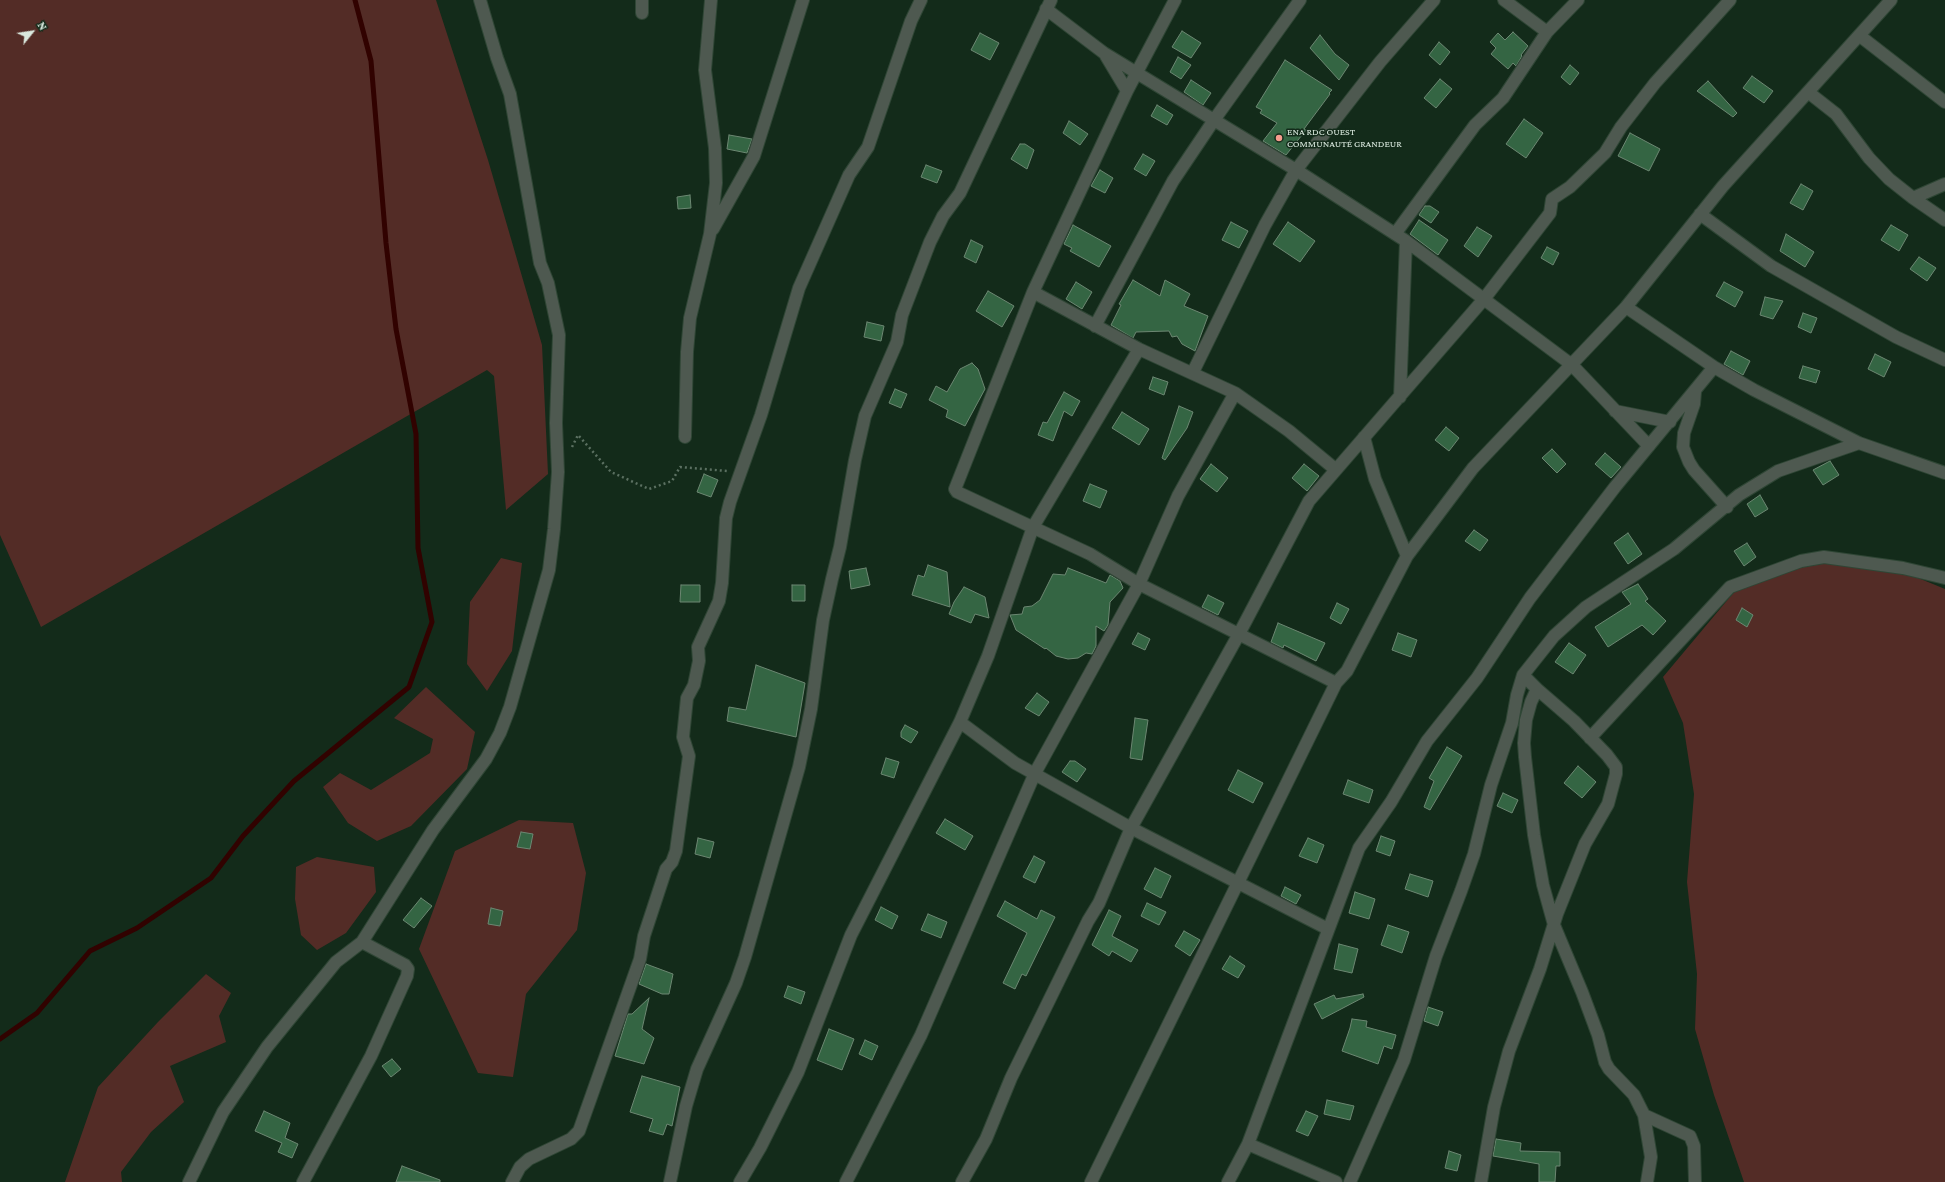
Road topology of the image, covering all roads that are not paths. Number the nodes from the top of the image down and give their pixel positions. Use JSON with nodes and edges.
{"nodes":[{"id":1,"x":480,"y":0,"type":"edge"},
{"id":2,"x":642,"y":0,"type":"edge"},
{"id":3,"x":711,"y":0,"type":"edge"},
{"id":4,"x":803,"y":0,"type":"edge"},
{"id":5,"x":921,"y":0,"type":"edge"},
{"id":6,"x":1175,"y":0,"type":"edge"},
{"id":7,"x":1300,"y":0,"type":"edge"},
{"id":8,"x":1434,"y":0,"type":"edge"},
{"id":9,"x":1504,"y":0,"type":"edge"},
{"id":10,"x":1578,"y":0,"type":"edge"},
{"id":11,"x":1891,"y":0,"type":"edge"},
{"id":12,"x":1725,"y":1,"type":"edge"},
{"id":13,"x":1048,"y":4,"type":"edge"},
{"id":14,"x":642,"y":13,"type":"dead end"},
{"id":15,"x":1547,"y":32,"type":"junction"},
{"id":16,"x":1860,"y":36,"type":"junction"},
{"id":17,"x":1104,"y":53,"type":"junction"},
{"id":18,"x":1136,"y":74,"type":"junction"},
{"id":19,"x":1127,"y":91,"type":"junction"},
{"id":20,"x":1808,"y":92,"type":"junction"},
{"id":21,"x":1945,"y":102,"type":"edge"},
{"id":22,"x":1214,"y":120,"type":"junction"},
{"id":23,"x":1296,"y":170,"type":"junction"},
{"id":24,"x":1945,"y":184,"type":"edge"},
{"id":25,"x":1913,"y":198,"type":"junction"},
{"id":26,"x":1700,"y":214,"type":"junction"},
{"id":27,"x":1945,"y":220,"type":"edge"},
{"id":28,"x":710,"y":234,"type":"junction"},
{"id":29,"x":1394,"y":234,"type":"junction"},
{"id":30,"x":1406,"y":241,"type":"junction"},
{"id":31,"x":1033,"y":292,"type":"junction"},
{"id":32,"x":1484,"y":300,"type":"junction"},
{"id":33,"x":1626,"y":307,"type":"junction"},
{"id":34,"x":1095,"y":326,"type":"junction"},
{"id":35,"x":1139,"y":349,"type":"junction"},
{"id":36,"x":1945,"y":360,"type":"edge"},
{"id":37,"x":1572,"y":365,"type":"junction"},
{"id":38,"x":1714,"y":367,"type":"junction"},
{"id":39,"x":1193,"y":372,"type":"junction"},
{"id":40,"x":1695,"y":391,"type":"junction"},
{"id":41,"x":1235,"y":393,"type":"junction"},
{"id":42,"x":1400,"y":396,"type":"junction"},
{"id":43,"x":1615,"y":411,"type":"junction"},
{"id":44,"x":1670,"y":422,"type":"junction"},
{"id":45,"x":685,"y":437,"type":"dead end"},
{"id":46,"x":1364,"y":437,"type":"junction"},
{"id":47,"x":1859,"y":443,"type":"junction"},
{"id":48,"x":1649,"y":446,"type":"junction"},
{"id":49,"x":1336,"y":469,"type":"junction"},
{"id":50,"x":1945,"y":473,"type":"edge"},
{"id":51,"x":1727,"y":507,"type":"junction"},
{"id":52,"x":1033,"y":527,"type":"junction"},
{"id":53,"x":1407,"y":556,"type":"junction"},
{"id":54,"x":1945,"y":578,"type":"edge"},
{"id":55,"x":1139,"y":584,"type":"junction"},
{"id":56,"x":1239,"y":634,"type":"junction"},
{"id":57,"x":1523,"y":675,"type":"junction"},
{"id":58,"x":1336,"y":683,"type":"junction"},
{"id":59,"x":1537,"y":689,"type":"junction"},
{"id":60,"x":960,"y":722,"type":"junction"},
{"id":61,"x":1590,"y":738,"type":"junction"},
{"id":62,"x":1035,"y":773,"type":"junction"},
{"id":63,"x":1131,"y":828,"type":"junction"},
{"id":64,"x":1237,"y":883,"type":"junction"},
{"id":65,"x":1554,"y":925,"type":"junction"},
{"id":66,"x":1328,"y":929,"type":"junction"},
{"id":67,"x":362,"y":942,"type":"junction"},
{"id":68,"x":1644,"y":1115,"type":"junction"},
{"id":69,"x":1248,"y":1144,"type":"junction"},
{"id":70,"x":189,"y":1182,"type":"edge"},
{"id":71,"x":303,"y":1182,"type":"edge"},
{"id":72,"x":512,"y":1182,"type":"edge"},
{"id":73,"x":670,"y":1182,"type":"edge"},
{"id":74,"x":740,"y":1182,"type":"edge"},
{"id":75,"x":846,"y":1182,"type":"edge"},
{"id":76,"x":962,"y":1182,"type":"edge"},
{"id":77,"x":1091,"y":1182,"type":"edge"},
{"id":78,"x":1228,"y":1182,"type":"edge"},
{"id":79,"x":1336,"y":1182,"type":"edge"},
{"id":80,"x":1350,"y":1182,"type":"edge"},
{"id":81,"x":1481,"y":1182,"type":"edge"},
{"id":82,"x":1647,"y":1182,"type":"edge"},
{"id":83,"x":1695,"y":1182,"type":"edge"}],
"edges":[{"from":1,"to":67,"type":"street"},
{"from":2,"to":14,"type":"street"},
{"from":3,"to":28,"type":"street"},
{"from":4,"to":28,"type":"street"},
{"from":5,"to":72,"type":"street"},
{"from":6,"to":18,"type":"street"},
{"from":7,"to":22,"type":"street"},
{"from":8,"to":23,"type":"street"},
{"from":9,"to":15,"type":"street"},
{"from":10,"to":15,"type":"street"},
{"from":11,"to":16,"type":"street"},
{"from":12,"to":32,"type":"street"},
{"from":13,"to":17,"type":"street"},
{"from":13,"to":73,"type":"street"},
{"from":15,"to":29,"type":"street"},
{"from":16,"to":20,"type":"street"},
{"from":16,"to":21,"type":"street"},
{"from":17,"to":18,"type":"street"},
{"from":17,"to":19,"type":"street"},
{"from":18,"to":19,"type":"street"},
{"from":18,"to":22,"type":"street"},
{"from":19,"to":31,"type":"street"},
{"from":20,"to":25,"type":"street"},
{"from":20,"to":26,"type":"street"},
{"from":22,"to":23,"type":"street"},
{"from":22,"to":34,"type":"street"},
{"from":23,"to":29,"type":"street"},
{"from":23,"to":39,"type":"street"},
{"from":24,"to":25,"type":"street"},
{"from":25,"to":27,"type":"street"},
{"from":26,"to":33,"type":"street"},
{"from":26,"to":36,"type":"street"},
{"from":28,"to":45,"type":"street"},
{"from":29,"to":30,"type":"street"},
{"from":30,"to":32,"type":"street"},
{"from":30,"to":42,"type":"street"},
{"from":31,"to":34,"type":"street"},
{"from":31,"to":52,"type":"street"},
{"from":32,"to":37,"type":"street"},
{"from":32,"to":42,"type":"street"},
{"from":33,"to":37,"type":"street"},
{"from":33,"to":38,"type":"street"},
{"from":34,"to":35,"type":"street"},
{"from":35,"to":39,"type":"street"},
{"from":35,"to":52,"type":"street"},
{"from":37,"to":43,"type":"street"},
{"from":37,"to":53,"type":"street"},
{"from":38,"to":40,"type":"street"},
{"from":38,"to":47,"type":"street"},
{"from":39,"to":41,"type":"street"},
{"from":40,"to":44,"type":"street"},
{"from":40,"to":51,"type":"street"},
{"from":41,"to":49,"type":"street"},
{"from":41,"to":55,"type":"street"},
{"from":42,"to":46,"type":"street"},
{"from":43,"to":44,"type":"street"},
{"from":43,"to":48,"type":"street"},
{"from":44,"to":48,"type":"street"},
{"from":46,"to":49,"type":"street"},
{"from":46,"to":53,"type":"street"},
{"from":47,"to":50,"type":"street"},
{"from":47,"to":51,"type":"street"},
{"from":48,"to":66,"type":"street"},
{"from":49,"to":56,"type":"street"},
{"from":51,"to":57,"type":"street"},
{"from":52,"to":55,"type":"street"},
{"from":52,"to":60,"type":"street"},
{"from":53,"to":58,"type":"street"},
{"from":54,"to":61,"type":"street"},
{"from":55,"to":56,"type":"street"},
{"from":55,"to":62,"type":"street"},
{"from":56,"to":58,"type":"street"},
{"from":56,"to":63,"type":"street"},
{"from":57,"to":59,"type":"street"},
{"from":57,"to":80,"type":"street"},
{"from":58,"to":64,"type":"street"},
{"from":59,"to":61,"type":"street"},
{"from":59,"to":65,"type":"street"},
{"from":60,"to":62,"type":"street"},
{"from":60,"to":74,"type":"street"},
{"from":61,"to":65,"type":"street"},
{"from":62,"to":63,"type":"street"},
{"from":62,"to":75,"type":"street"},
{"from":63,"to":64,"type":"street"},
{"from":63,"to":76,"type":"street"},
{"from":64,"to":66,"type":"street"},
{"from":64,"to":77,"type":"street"},
{"from":65,"to":68,"type":"street"},
{"from":65,"to":81,"type":"street"},
{"from":66,"to":69,"type":"street"},
{"from":67,"to":70,"type":"street"},
{"from":67,"to":71,"type":"street"},
{"from":68,"to":82,"type":"street"},
{"from":68,"to":83,"type":"street"},
{"from":69,"to":78,"type":"street"},
{"from":69,"to":79,"type":"street"}]}
